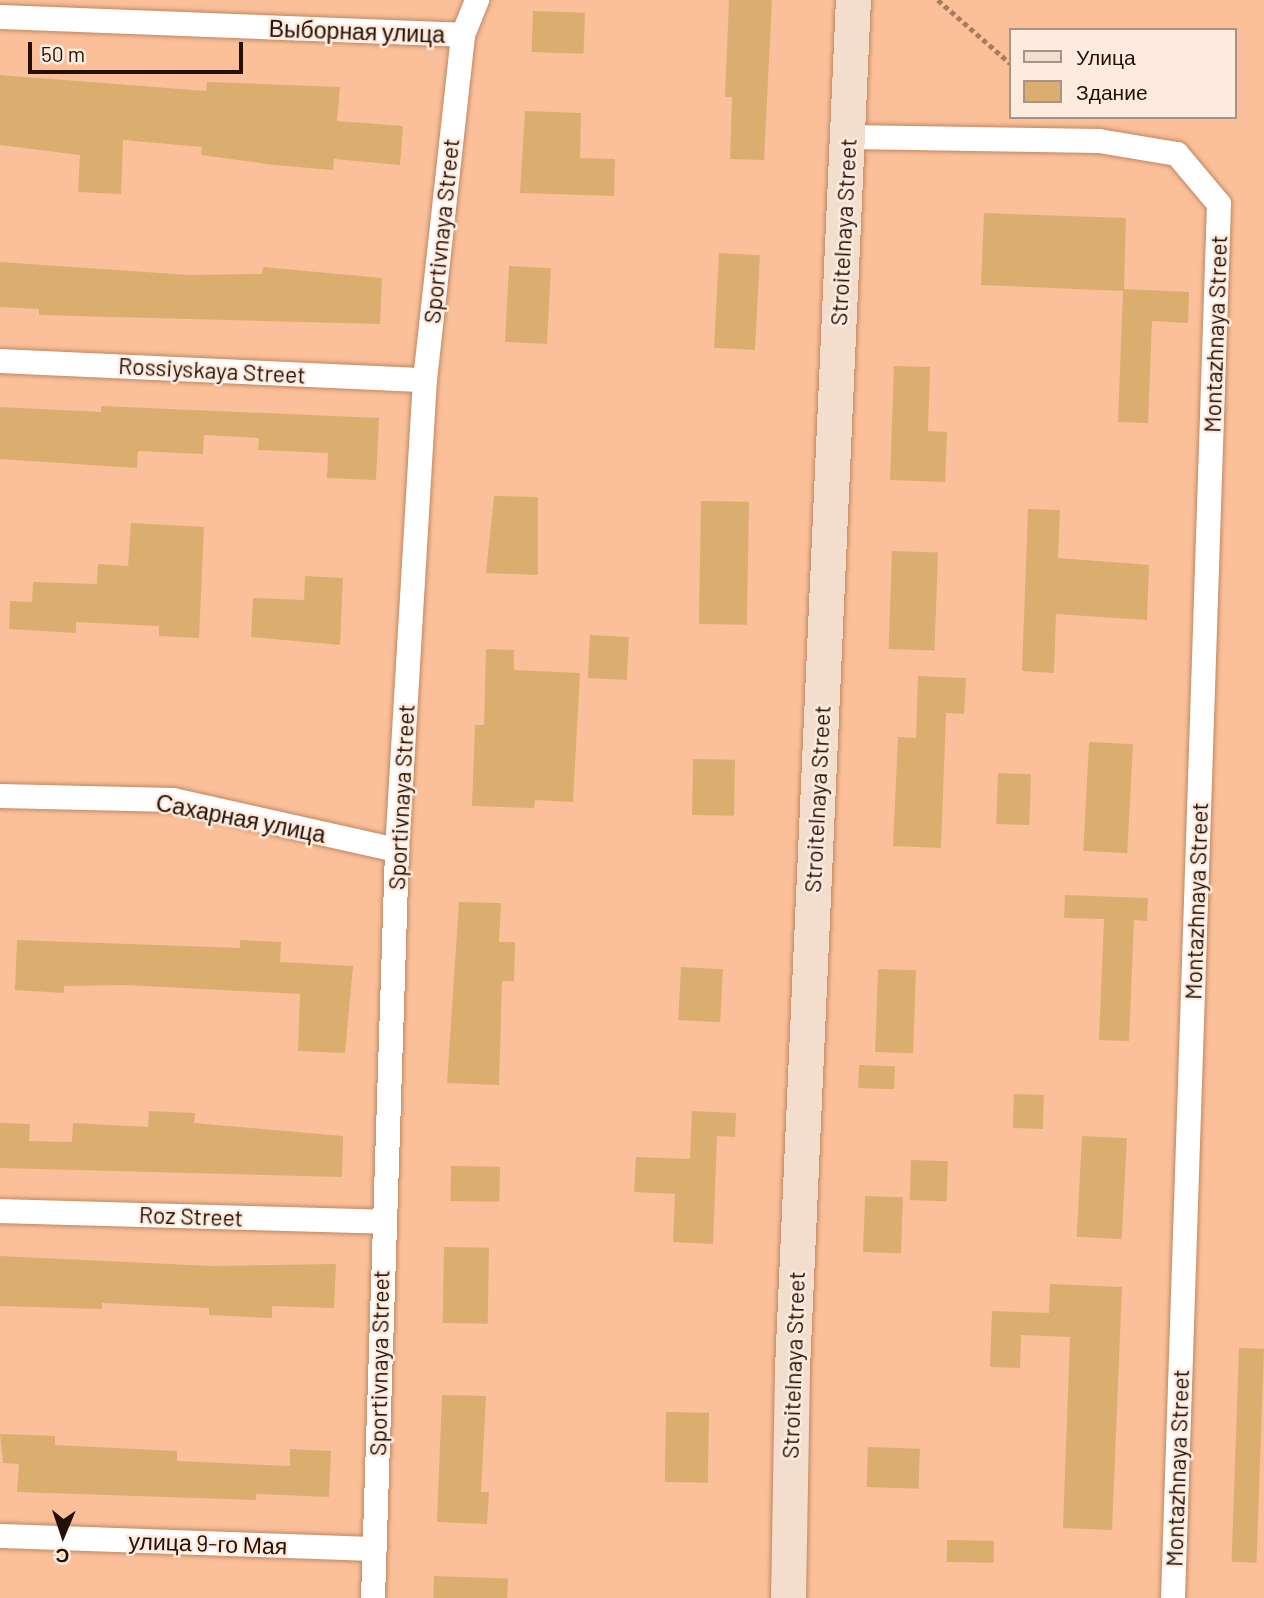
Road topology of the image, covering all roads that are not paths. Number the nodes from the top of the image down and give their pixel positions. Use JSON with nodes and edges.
{"nodes":[{"id":1,"x":477,"y":0,"type":"edge"},
{"id":2,"x":853,"y":0,"type":"edge"},
{"id":3,"x":0,"y":17,"type":"edge"},
{"id":4,"x":463,"y":35,"type":"junction"},
{"id":5,"x":847,"y":137,"type":"junction"},
{"id":6,"x":0,"y":361,"type":"edge"},
{"id":7,"x":425,"y":380,"type":"junction"},
{"id":8,"x":0,"y":796,"type":"edge"},
{"id":9,"x":397,"y":850,"type":"junction"},
{"id":10,"x":0,"y":1211,"type":"edge"},
{"id":11,"x":382,"y":1222,"type":"junction"},
{"id":12,"x":0,"y":1536,"type":"edge"},
{"id":13,"x":375,"y":1549,"type":"junction"},
{"id":14,"x":373,"y":1598,"type":"edge"},
{"id":15,"x":788,"y":1598,"type":"edge"},
{"id":16,"x":1173,"y":1598,"type":"edge"}],
"edges":[{"from":1,"to":4,"type":"street","name":"Sportivnaya Street"},
{"from":2,"to":5,"type":"street","name":"Stroitelnaya Street"},
{"from":3,"to":4,"type":"street","name":"Выборная улица"},
{"from":4,"to":7,"type":"street","name":"Sportivnaya Street"},
{"from":5,"to":15,"type":"street","name":"Stroitelnaya Street"},
{"from":5,"to":16,"type":"street","name":"Montazhnaya Street"},
{"from":6,"to":7,"type":"street","name":"Rossiyskaya Street"},
{"from":7,"to":9,"type":"street","name":"Sportivnaya Street"},
{"from":8,"to":9,"type":"street","name":"Сахарная улица"},
{"from":9,"to":11,"type":"street","name":"Sportivnaya Street"},
{"from":10,"to":11,"type":"street","name":"Roz Street"},
{"from":11,"to":13,"type":"street","name":"Sportivnaya Street"},
{"from":12,"to":13,"type":"street","name":"улица 9-го Мая"},
{"from":13,"to":14,"type":"street","name":"Sportivnaya Street"}]}
